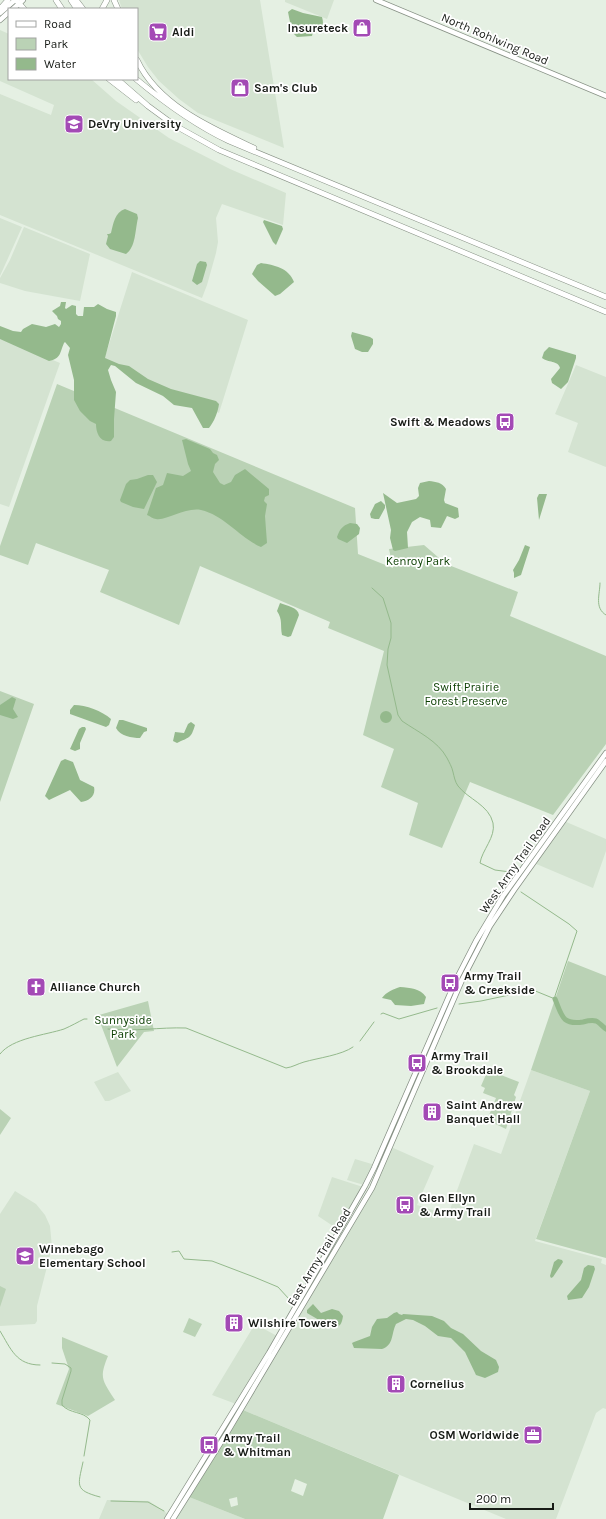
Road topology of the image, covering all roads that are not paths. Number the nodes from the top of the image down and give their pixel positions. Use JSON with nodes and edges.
{"nodes":[{"id":1,"x":8,"y":0,"type":"edge"},
{"id":2,"x":76,"y":0,"type":"edge"},
{"id":3,"x":376,"y":0,"type":"edge"},
{"id":4,"x":18,"y":1,"type":"edge"},
{"id":5,"x":82,"y":8,"type":"edge"},
{"id":6,"x":0,"y":9,"type":"edge"},
{"id":7,"x":0,"y":13,"type":"edge"},
{"id":8,"x":8,"y":13,"type":"edge"},
{"id":9,"x":0,"y":20,"type":"edge"},
{"id":10,"x":138,"y":62,"type":"edge"},
{"id":11,"x":111,"y":80,"type":"edge"},
{"id":12,"x":118,"y":80,"type":"edge"},
{"id":13,"x":137,"y":80,"type":"edge"},
{"id":14,"x":606,"y":96,"type":"edge"},
{"id":15,"x":174,"y":125,"type":"junction"},
{"id":16,"x":292,"y":167,"type":"junction"},
{"id":17,"x":542,"y":271,"type":"junction"},
{"id":18,"x":606,"y":294,"type":"edge"},
{"id":19,"x":606,"y":297,"type":"edge"},
{"id":20,"x":606,"y":312,"type":"edge"},
{"id":21,"x":606,"y":753,"type":"edge"},
{"id":22,"x":606,"y":761,"type":"edge"},
{"id":23,"x":513,"y":883,"type":"junction"},
{"id":24,"x":514,"y":890,"type":"junction"},
{"id":25,"x":456,"y":992,"type":"joint"},
{"id":26,"x":450,"y":994,"type":"joint"},
{"id":27,"x":419,"y":1066,"type":"junction"},
{"id":28,"x":422,"y":1073,"type":"junction"},
{"id":29,"x":167,"y":1519,"type":"edge"},
{"id":30,"x":173,"y":1519,"type":"edge"}],
"edges":[{"from":1,"to":6,"type":"highway"},
{"from":2,"to":5,"type":"highway"},
{"from":3,"to":14,"type":"main road","name":"North Rohlwing Road"},
{"from":4,"to":7,"type":"main road"},
{"from":8,"to":9,"type":"main road"},
{"from":10,"to":16,"type":"highway"},
{"from":11,"to":15,"type":"highway"},
{"from":12,"to":15,"type":"highway"},
{"from":13,"to":16,"type":"highway"},
{"from":15,"to":20,"type":"highway"},
{"from":16,"to":17,"type":"highway"},
{"from":17,"to":18,"type":"highway"},
{"from":17,"to":19,"type":"highway"},
{"from":21,"to":23,"type":"main road","name":"West Army Trail Road"},
{"from":22,"to":24,"type":"main road","name":"West Army Trail Road"},
{"from":23,"to":24,"type":"main road"},
{"from":23,"to":26,"type":"main road","name":"West Army Trail Road"},
{"from":24,"to":25,"type":"main road","name":"West Army Trail Road"},
{"from":25,"to":28,"type":"main road","name":"East Army Trail Road"},
{"from":26,"to":27,"type":"main road","name":"East Army Trail Road"},
{"from":27,"to":28,"type":"main road"},
{"from":27,"to":29,"type":"main road","name":"East Army Trail Road"},
{"from":28,"to":30,"type":"main road","name":"East Army Trail Road"}]}
